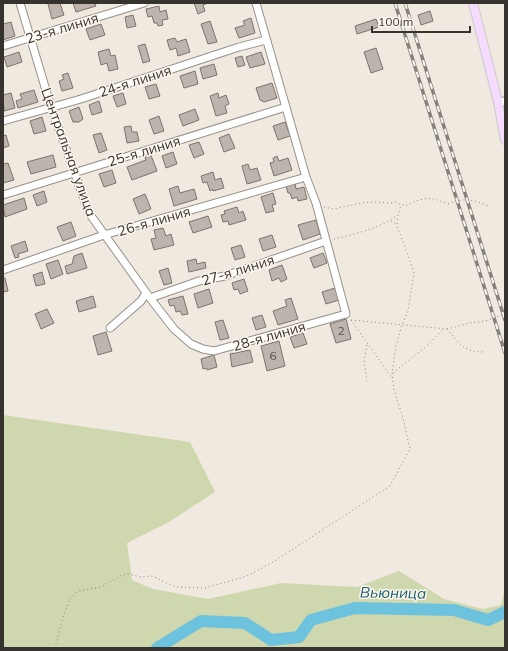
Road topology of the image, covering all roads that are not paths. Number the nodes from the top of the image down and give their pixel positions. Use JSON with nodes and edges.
{"nodes":[{"id":1,"x":20,"y":3,"type":"edge"},
{"id":2,"x":144,"y":3,"type":"edge"},
{"id":3,"x":256,"y":3,"type":"edge"},
{"id":4,"x":473,"y":3,"type":"edge"},
{"id":5,"x":30,"y":37,"type":"junction"},
{"id":6,"x":266,"y":40,"type":"junction"},
{"id":7,"x":3,"y":46,"type":"edge"},
{"id":8,"x":502,"y":101,"type":"edge"},
{"id":9,"x":51,"y":107,"type":"junction"},
{"id":10,"x":286,"y":107,"type":"junction"},
{"id":11,"x":3,"y":121,"type":"edge"},
{"id":12,"x":505,"y":140,"type":"edge"},
{"id":13,"x":75,"y":172,"type":"junction"},
{"id":14,"x":306,"y":177,"type":"junction"},
{"id":15,"x":3,"y":195,"type":"edge"},
{"id":16,"x":104,"y":235,"type":"junction"},
{"id":17,"x":326,"y":241,"type":"junction"},
{"id":18,"x":3,"y":270,"type":"edge"},
{"id":19,"x":148,"y":296,"type":"junction"},
{"id":20,"x":110,"y":328,"type":"dead end"},
{"id":21,"x":191,"y":344,"type":"joint"}],
"edges":[{"from":1,"to":5,"type":"street","name":"Центральная улица"},
{"from":2,"to":5,"type":"street","name":"23-я линия"},
{"from":3,"to":6,"type":"street"},
{"from":4,"to":8,"type":"main road"},
{"from":5,"to":7,"type":"street","name":"23-я линия"},
{"from":5,"to":9,"type":"street","name":"Центральная улица"},
{"from":6,"to":9,"type":"street","name":"24-я линия"},
{"from":6,"to":10,"type":"street"},
{"from":8,"to":12,"type":"main road"},
{"from":9,"to":11,"type":"street","name":"24-я линия"},
{"from":9,"to":13,"type":"street","name":"Центральная улица"},
{"from":10,"to":13,"type":"street","name":"25-я линия"},
{"from":10,"to":14,"type":"street"},
{"from":13,"to":15,"type":"street","name":"25-я линия"},
{"from":13,"to":16,"type":"street","name":"Центральная улица"},
{"from":14,"to":16,"type":"street","name":"26-я линия"},
{"from":14,"to":17,"type":"street"},
{"from":16,"to":18,"type":"street","name":"26-я линия"},
{"from":16,"to":19,"type":"street","name":"Центральная улица"},
{"from":17,"to":19,"type":"street","name":"27-я линия"},
{"from":17,"to":21,"type":"street","name":"28-я линия"},
{"from":19,"to":20,"type":"street"},
{"from":19,"to":21,"type":"street","name":"Центральная улица"}]}
